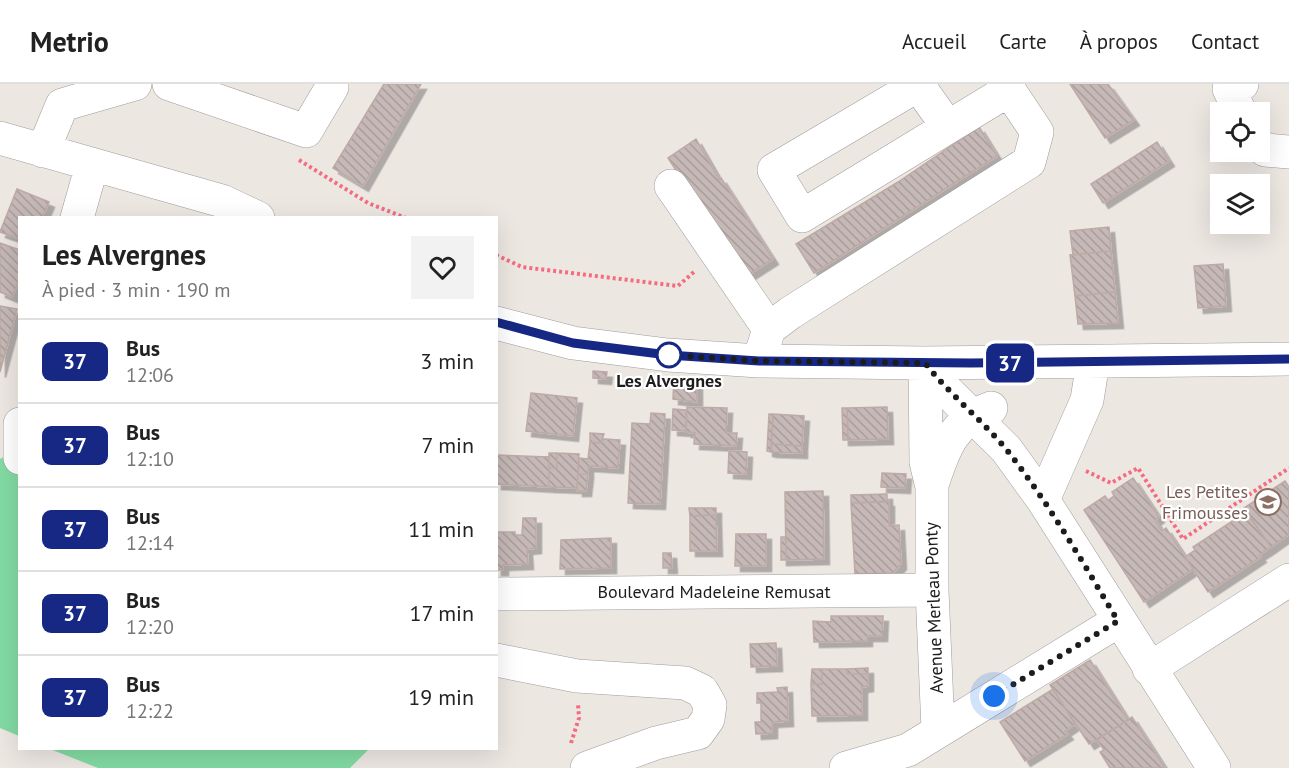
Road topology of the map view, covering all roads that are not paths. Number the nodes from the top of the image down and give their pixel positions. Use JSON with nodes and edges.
{"nodes":[{"id":1,"x":135,"y":84,"type":"edge"},
{"id":2,"x":168,"y":84,"type":"edge"},
{"id":3,"x":1242,"y":84,"type":"edge"},
{"id":4,"x":332,"y":87,"type":"dead end"},
{"id":5,"x":1007,"y":87,"type":"edge"},
{"id":6,"x":1235,"y":102,"type":"edge"},
{"id":7,"x":948,"y":128,"type":"junction"},
{"id":8,"x":0,"y":138,"type":"edge"},
{"id":9,"x":1270,"y":150,"type":"edge"},
{"id":10,"x":42,"y":151,"type":"junction"},
{"id":11,"x":1289,"y":152,"type":"edge"},
{"id":12,"x":92,"y":165,"type":"junction"},
{"id":13,"x":671,"y":186,"type":"dead end"},
{"id":14,"x":78,"y":216,"type":"edge"},
{"id":15,"x":254,"y":216,"type":"edge"},
{"id":16,"x":498,"y":323,"type":"edge"},
{"id":17,"x":770,"y":328,"type":"junction"},
{"id":18,"x":1288,"y":350,"type":"edge"},
{"id":19,"x":759,"y":361,"type":"junction"},
{"id":20,"x":1093,"y":362,"type":"junction"},
{"id":21,"x":925,"y":363,"type":"junction"},
{"id":22,"x":994,"y":363,"type":"junction"},
{"id":23,"x":981,"y":411,"type":"junction"},
{"id":24,"x":932,"y":487,"type":"junction"},
{"id":25,"x":1043,"y":500,"type":"junction"},
{"id":26,"x":1289,"y":580,"type":"edge"},
{"id":27,"x":932,"y":590,"type":"junction"},
{"id":28,"x":498,"y":594,"type":"edge"},
{"id":29,"x":1118,"y":621,"type":"junction"},
{"id":30,"x":498,"y":660,"type":"edge"},
{"id":31,"x":1149,"y":669,"type":"junction"},
{"id":32,"x":938,"y":729,"type":"junction"},
{"id":33,"x":578,"y":759,"type":"edge"},
{"id":34,"x":846,"y":768,"type":"edge"},
{"id":35,"x":1214,"y":768,"type":"edge"}],
"edges":[{"from":1,"to":10,"type":"street"},
{"from":2,"to":4,"type":"street"},
{"from":3,"to":6,"type":"street"},
{"from":5,"to":7,"type":"street"},
{"from":5,"to":17,"type":"street"},
{"from":7,"to":7,"type":"street"},
{"from":8,"to":10,"type":"street"},
{"from":9,"to":11,"type":"street"},
{"from":10,"to":12,"type":"street"},
{"from":12,"to":14,"type":"street"},
{"from":12,"to":15,"type":"street"},
{"from":13,"to":17,"type":"street"},
{"from":16,"to":19,"type":"street"},
{"from":17,"to":19,"type":"street"},
{"from":18,"to":20,"type":"street"},
{"from":19,"to":21,"type":"street"},
{"from":20,"to":22,"type":"street"},
{"from":20,"to":25,"type":"street"},
{"from":21,"to":22,"type":"street"},
{"from":21,"to":23,"type":"street"},
{"from":21,"to":24,"type":"street","name":"Avenue Merleau Ponty"},
{"from":22,"to":23,"type":"street"},
{"from":23,"to":24,"type":"street","name":"Avenue Merleau Ponty"},
{"from":23,"to":25,"type":"street"},
{"from":24,"to":27,"type":"street","name":"Avenue Merleau Ponty"},
{"from":25,"to":29,"type":"street"},
{"from":26,"to":31,"type":"street"},
{"from":27,"to":28,"type":"street","name":"Boulevard Madeleine Remusat"},
{"from":27,"to":32,"type":"street","name":"Avenue Merleau Ponty"},
{"from":29,"to":31,"type":"street"},
{"from":29,"to":32,"type":"street","name":"Avenue Merleau Ponty"},
{"from":30,"to":33,"type":"street"},
{"from":31,"to":35,"type":"street"},
{"from":32,"to":34,"type":"street","name":"Avenue Merleau Ponty"}]}
